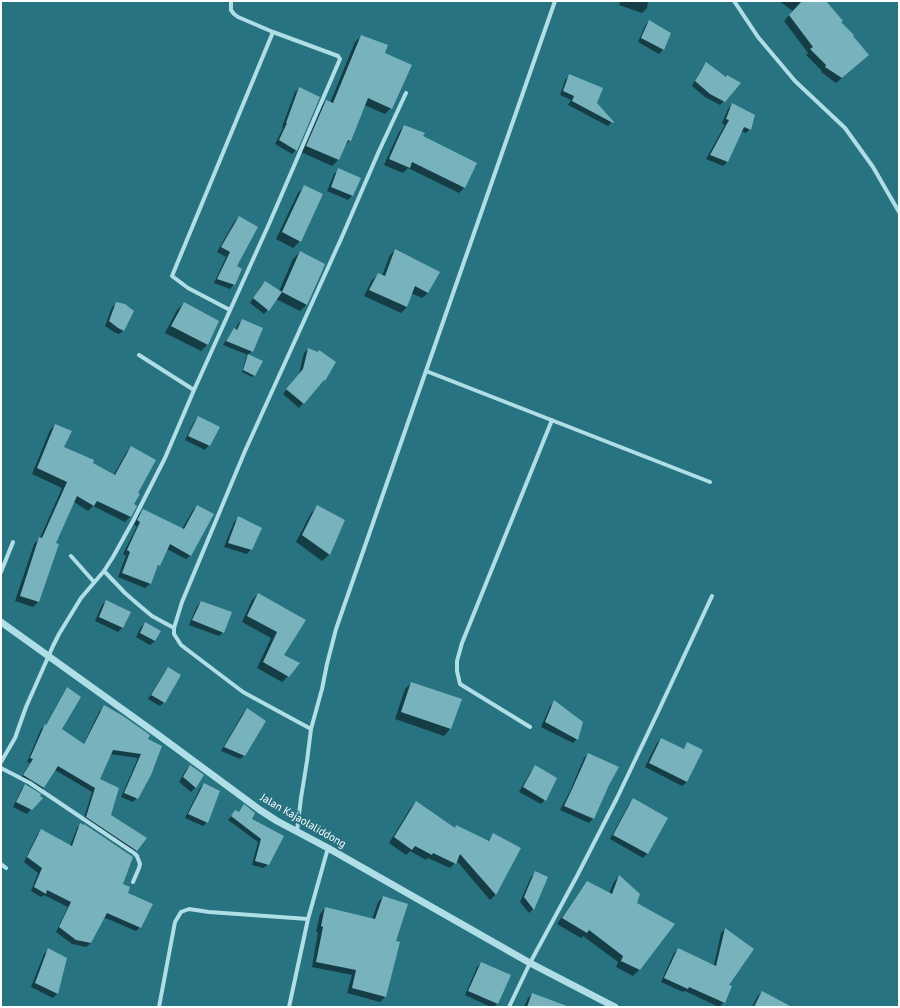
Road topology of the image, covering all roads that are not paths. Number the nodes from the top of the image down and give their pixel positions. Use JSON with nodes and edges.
{"nodes":[{"id":1,"x":231,"y":1,"type":"edge"},
{"id":2,"x":555,"y":1,"type":"edge"},
{"id":3,"x":734,"y":1,"type":"edge"},
{"id":4,"x":273,"y":32,"type":"junction"},
{"id":5,"x":406,"y":93,"type":"dead end"},
{"id":6,"x":899,"y":212,"type":"edge"},
{"id":7,"x":230,"y":310,"type":"junction"},
{"id":8,"x":139,"y":356,"type":"dead end"},
{"id":9,"x":426,"y":371,"type":"junction"},
{"id":10,"x":194,"y":390,"type":"junction"},
{"id":11,"x":552,"y":420,"type":"junction"},
{"id":12,"x":710,"y":482,"type":"dead end"},
{"id":13,"x":13,"y":542,"type":"dead end"},
{"id":14,"x":71,"y":556,"type":"dead end"},
{"id":15,"x":104,"y":571,"type":"junction"},
{"id":16,"x":1,"y":572,"type":"edge"},
{"id":17,"x":94,"y":582,"type":"junction"},
{"id":18,"x":712,"y":596,"type":"dead end"},
{"id":19,"x":1,"y":622,"type":"edge"},
{"id":20,"x":174,"y":628,"type":"junction"},
{"id":21,"x":49,"y":657,"type":"junction"},
{"id":22,"x":530,"y":727,"type":"dead end"},
{"id":23,"x":311,"y":729,"type":"junction"},
{"id":24,"x":1,"y":762,"type":"edge"},
{"id":25,"x":1,"y":768,"type":"edge"},
{"id":26,"x":297,"y":830,"type":"junction"},
{"id":27,"x":328,"y":848,"type":"junction"},
{"id":28,"x":1,"y":864,"type":"edge"},
{"id":29,"x":6,"y":868,"type":"dead end"},
{"id":30,"x":133,"y":882,"type":"dead end"},
{"id":31,"x":308,"y":919,"type":"junction"},
{"id":32,"x":530,"y":963,"type":"junction"},
{"id":33,"x":159,"y":1007,"type":"edge"},
{"id":34,"x":289,"y":1007,"type":"edge"},
{"id":35,"x":509,"y":1007,"type":"edge"},
{"id":36,"x":614,"y":1007,"type":"edge"}],
"edges":[{"from":1,"to":4,"type":"street"},
{"from":2,"to":9,"type":"street"},
{"from":3,"to":6,"type":"street"},
{"from":4,"to":7,"type":"street"},
{"from":4,"to":7,"type":"street"},
{"from":5,"to":20,"type":"street"},
{"from":7,"to":10,"type":"street"},
{"from":8,"to":10,"type":"street"},
{"from":9,"to":11,"type":"street"},
{"from":9,"to":23,"type":"street"},
{"from":10,"to":15,"type":"street"},
{"from":11,"to":12,"type":"street"},
{"from":11,"to":22,"type":"street"},
{"from":13,"to":16,"type":"street"},
{"from":14,"to":17,"type":"street"},
{"from":15,"to":17,"type":"street"},
{"from":15,"to":20,"type":"street"},
{"from":17,"to":21,"type":"street"},
{"from":18,"to":32,"type":"street"},
{"from":19,"to":21,"type":"street","name":"Jalan Kajaolaliddong"},
{"from":20,"to":23,"type":"street"},
{"from":21,"to":24,"type":"street"},
{"from":21,"to":26,"type":"street","name":"Jalan Kajaolaliddong"},
{"from":23,"to":26,"type":"street"},
{"from":25,"to":30,"type":"street"},
{"from":26,"to":27,"type":"street","name":"Jalan Kajaolaliddong"},
{"from":27,"to":31,"type":"street"},
{"from":27,"to":32,"type":"street","name":"Jalan Kajaolaliddong"},
{"from":28,"to":29,"type":"street"},
{"from":31,"to":33,"type":"street"},
{"from":31,"to":34,"type":"street"},
{"from":32,"to":35,"type":"street"},
{"from":32,"to":36,"type":"street","name":"Jalan Kajaolaliddong"}]}
